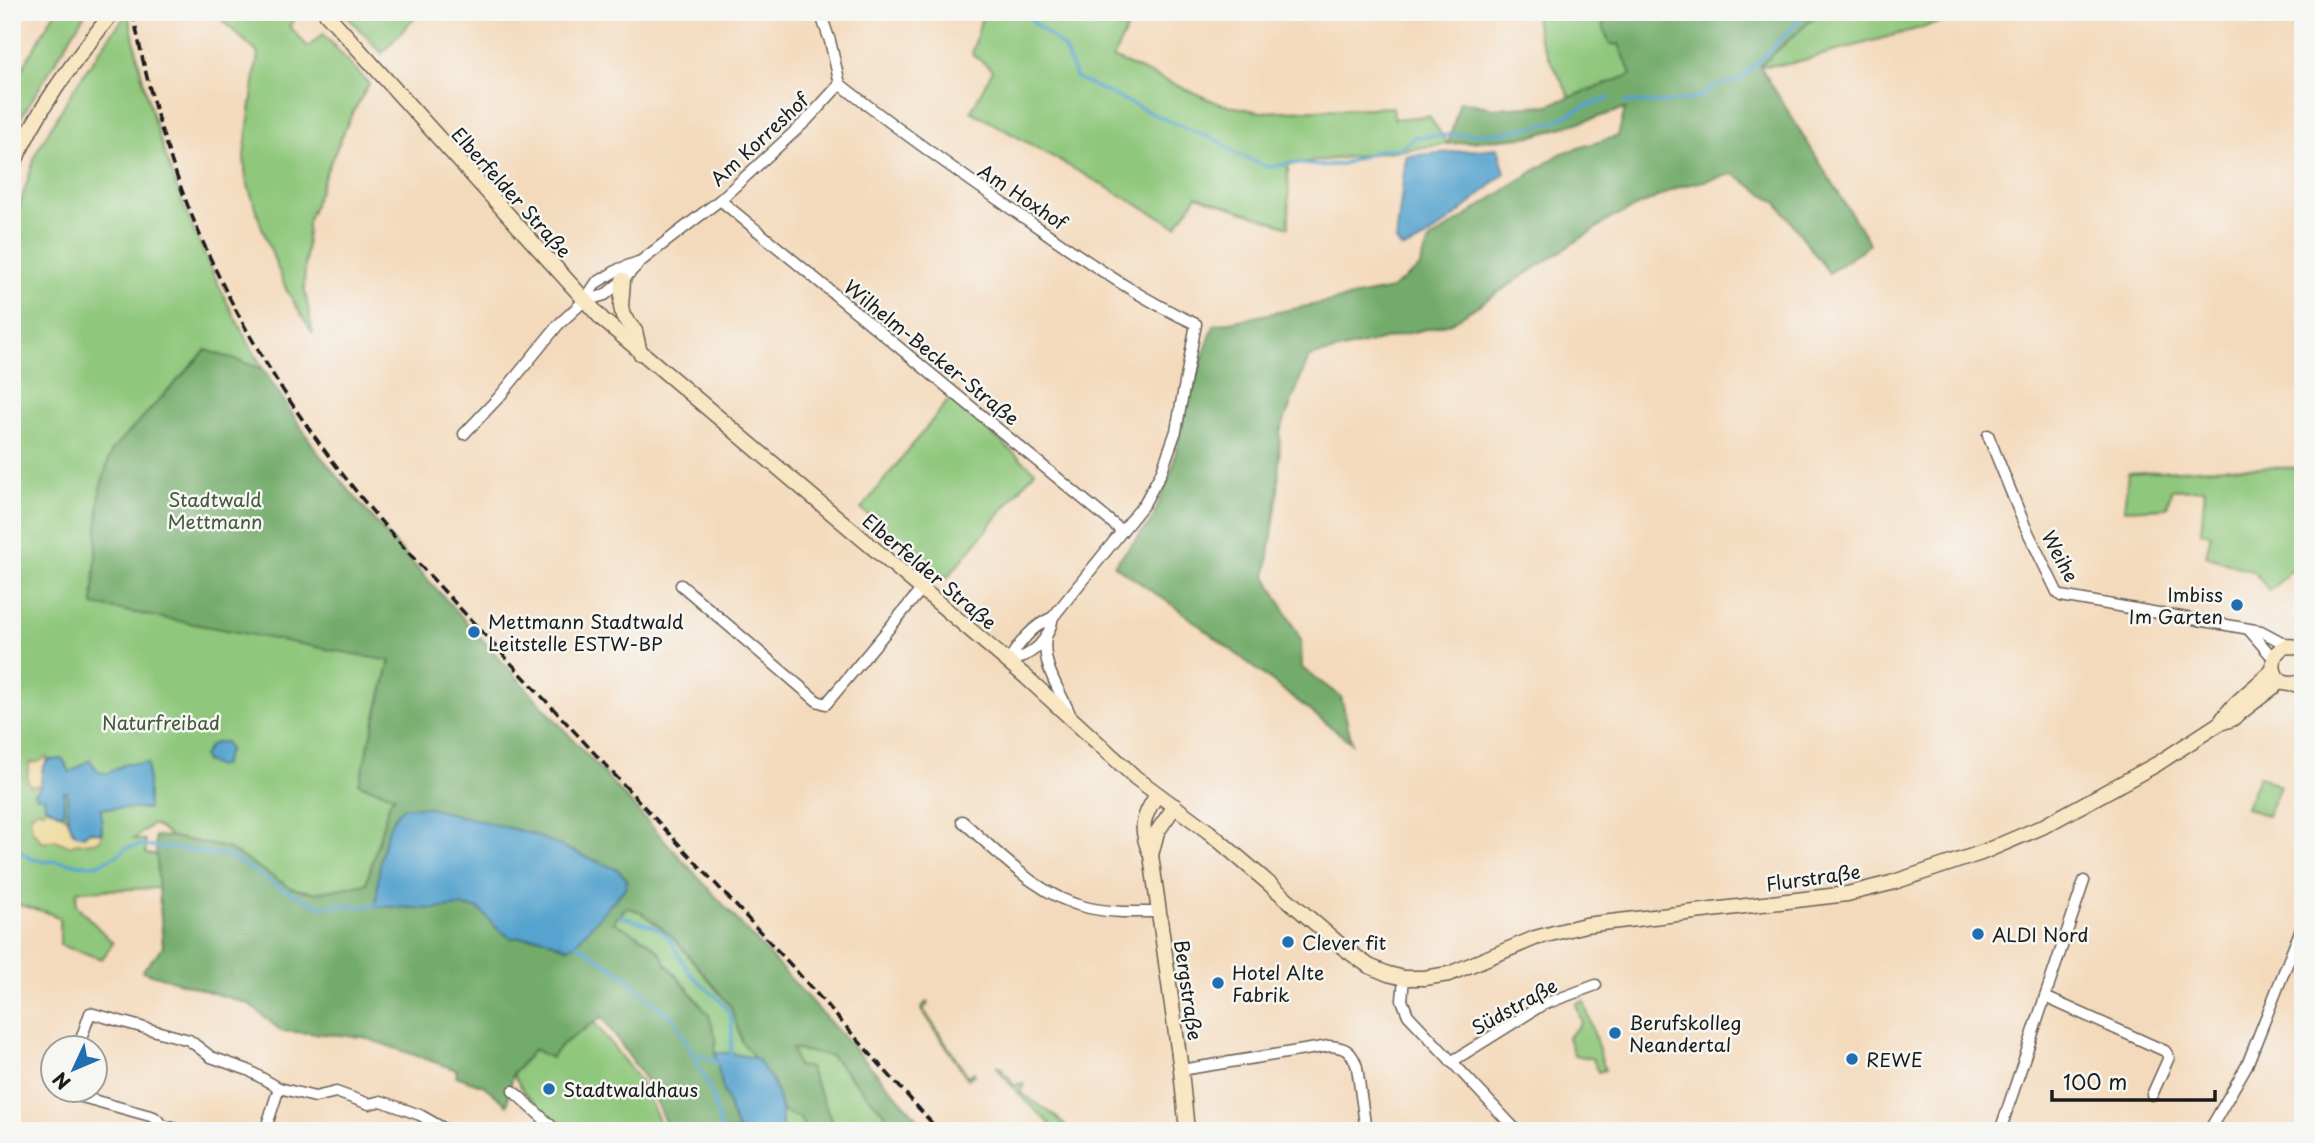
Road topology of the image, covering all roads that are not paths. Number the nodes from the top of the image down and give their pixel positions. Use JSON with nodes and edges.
{"nodes":[{"id":1,"x":113,"y":12,"type":"edge"},
{"id":2,"x":325,"y":12,"type":"edge"},
{"id":3,"x":820,"y":12,"type":"edge"},
{"id":4,"x":839,"y":84,"type":"junction"},
{"id":5,"x":12,"y":168,"type":"edge"},
{"id":6,"x":720,"y":200,"type":"junction"},
{"id":7,"x":641,"y":261,"type":"junction"},
{"id":8,"x":623,"y":281,"type":"junction"},
{"id":9,"x":584,"y":301,"type":"junction"},
{"id":10,"x":640,"y":353,"type":"junction"},
{"id":11,"x":464,"y":434,"type":"dead end"},
{"id":12,"x":1988,"y":435,"type":"dead end"},
{"id":13,"x":1122,"y":531,"type":"junction"},
{"id":14,"x":681,"y":585,"type":"dead end"},
{"id":15,"x":921,"y":590,"type":"junction"},
{"id":16,"x":1053,"y":617,"type":"junction"},
{"id":17,"x":2249,"y":630,"type":"junction"},
{"id":18,"x":1046,"y":636,"type":"junction"},
{"id":19,"x":2298,"y":647,"type":"edge"},
{"id":20,"x":1008,"y":662,"type":"junction"},
{"id":21,"x":2288,"y":678,"type":"edge"},
{"id":22,"x":1071,"y":717,"type":"junction"},
{"id":23,"x":1157,"y":795,"type":"junction"},
{"id":24,"x":1175,"y":806,"type":"junction"},
{"id":25,"x":962,"y":821,"type":"dead end"},
{"id":26,"x":1151,"y":855,"type":"junction"},
{"id":27,"x":2084,"y":881,"type":"dead end"},
{"id":28,"x":1159,"y":912,"type":"junction"},
{"id":29,"x":2303,"y":924,"type":"edge"},
{"id":30,"x":1404,"y":978,"type":"junction"},
{"id":31,"x":1596,"y":985,"type":"dead end"},
{"id":32,"x":2045,"y":997,"type":"junction"},
{"id":33,"x":83,"y":1034,"type":"edge"},
{"id":34,"x":1451,"y":1062,"type":"junction"},
{"id":35,"x":1181,"y":1070,"type":"junction"},
{"id":36,"x":279,"y":1088,"type":"junction"},
{"id":37,"x":513,"y":1091,"type":"dead end"},
{"id":38,"x":2152,"y":1095,"type":"dead end"},
{"id":39,"x":107,"y":1104,"type":"edge"},
{"id":40,"x":183,"y":1131,"type":"edge"},
{"id":41,"x":265,"y":1131,"type":"edge"},
{"id":42,"x":448,"y":1131,"type":"edge"},
{"id":43,"x":557,"y":1131,"type":"edge"},
{"id":44,"x":1187,"y":1131,"type":"edge"},
{"id":45,"x":1366,"y":1131,"type":"edge"},
{"id":46,"x":1517,"y":1131,"type":"edge"},
{"id":47,"x":2000,"y":1131,"type":"edge"},
{"id":48,"x":2209,"y":1131,"type":"edge"}],
"edges":[{"from":1,"to":5,"type":"main road"},
{"from":2,"to":9,"type":"main road","name":"Elberfelder Straße"},
{"from":3,"to":4,"type":"street"},
{"from":4,"to":6,"type":"street","name":"Am Korreshof"},
{"from":4,"to":13,"type":"street","name":"Am Hoxhof"},
{"from":6,"to":7,"type":"street","name":"Am Korreshof"},
{"from":6,"to":13,"type":"street","name":"Wilhelm-Becker-Straße"},
{"from":7,"to":8,"type":"street","name":"Am Korreshof"},
{"from":7,"to":9,"type":"street","name":"Am Korreshof"},
{"from":8,"to":9,"type":"street","name":"Am Korreshof"},
{"from":8,"to":10,"type":"main road"},
{"from":9,"to":10,"type":"main road","name":"Elberfelder Straße"},
{"from":9,"to":11,"type":"street"},
{"from":10,"to":15,"type":"main road","name":"Elberfelder Straße"},
{"from":12,"to":17,"type":"street","name":"Weihe"},
{"from":13,"to":16,"type":"street"},
{"from":14,"to":15,"type":"street"},
{"from":15,"to":20,"type":"main road","name":"Elberfelder Straße"},
{"from":16,"to":18,"type":"street"},
{"from":16,"to":20,"type":"street"},
{"from":17,"to":19,"type":"street","name":"Weihe"},
{"from":17,"to":21,"type":"street"},
{"from":18,"to":20,"type":"street"},
{"from":18,"to":22,"type":"street"},
{"from":19,"to":21,"type":"main road","name":"Flurstraße"},
{"from":20,"to":22,"type":"main road","name":"Elberfelder Straße"},
{"from":21,"to":30,"type":"main road","name":"Flurstraße"},
{"from":22,"to":23,"type":"main road","name":"Elberfelder Straße"},
{"from":23,"to":24,"type":"main road","name":"Elberfelder Straße"},
{"from":23,"to":26,"type":"main road","name":"Bergstraße"},
{"from":24,"to":26,"type":"main road","name":"Bergstraße"},
{"from":24,"to":30,"type":"main road","name":"Elberfelder Straße"},
{"from":25,"to":28,"type":"street"},
{"from":26,"to":28,"type":"main road","name":"Bergstraße"},
{"from":27,"to":32,"type":"street"},
{"from":28,"to":35,"type":"main road","name":"Bergstraße"},
{"from":29,"to":48,"type":"street"},
{"from":30,"to":34,"type":"street"},
{"from":31,"to":34,"type":"street","name":"Südstraße"},
{"from":32,"to":38,"type":"street"},
{"from":32,"to":47,"type":"street"},
{"from":33,"to":36,"type":"street"},
{"from":34,"to":46,"type":"street"},
{"from":35,"to":44,"type":"main road","name":"Bergstraße"},
{"from":35,"to":45,"type":"street"},
{"from":36,"to":41,"type":"street"},
{"from":36,"to":42,"type":"street"},
{"from":37,"to":43,"type":"street"},
{"from":39,"to":40,"type":"street"}]}
